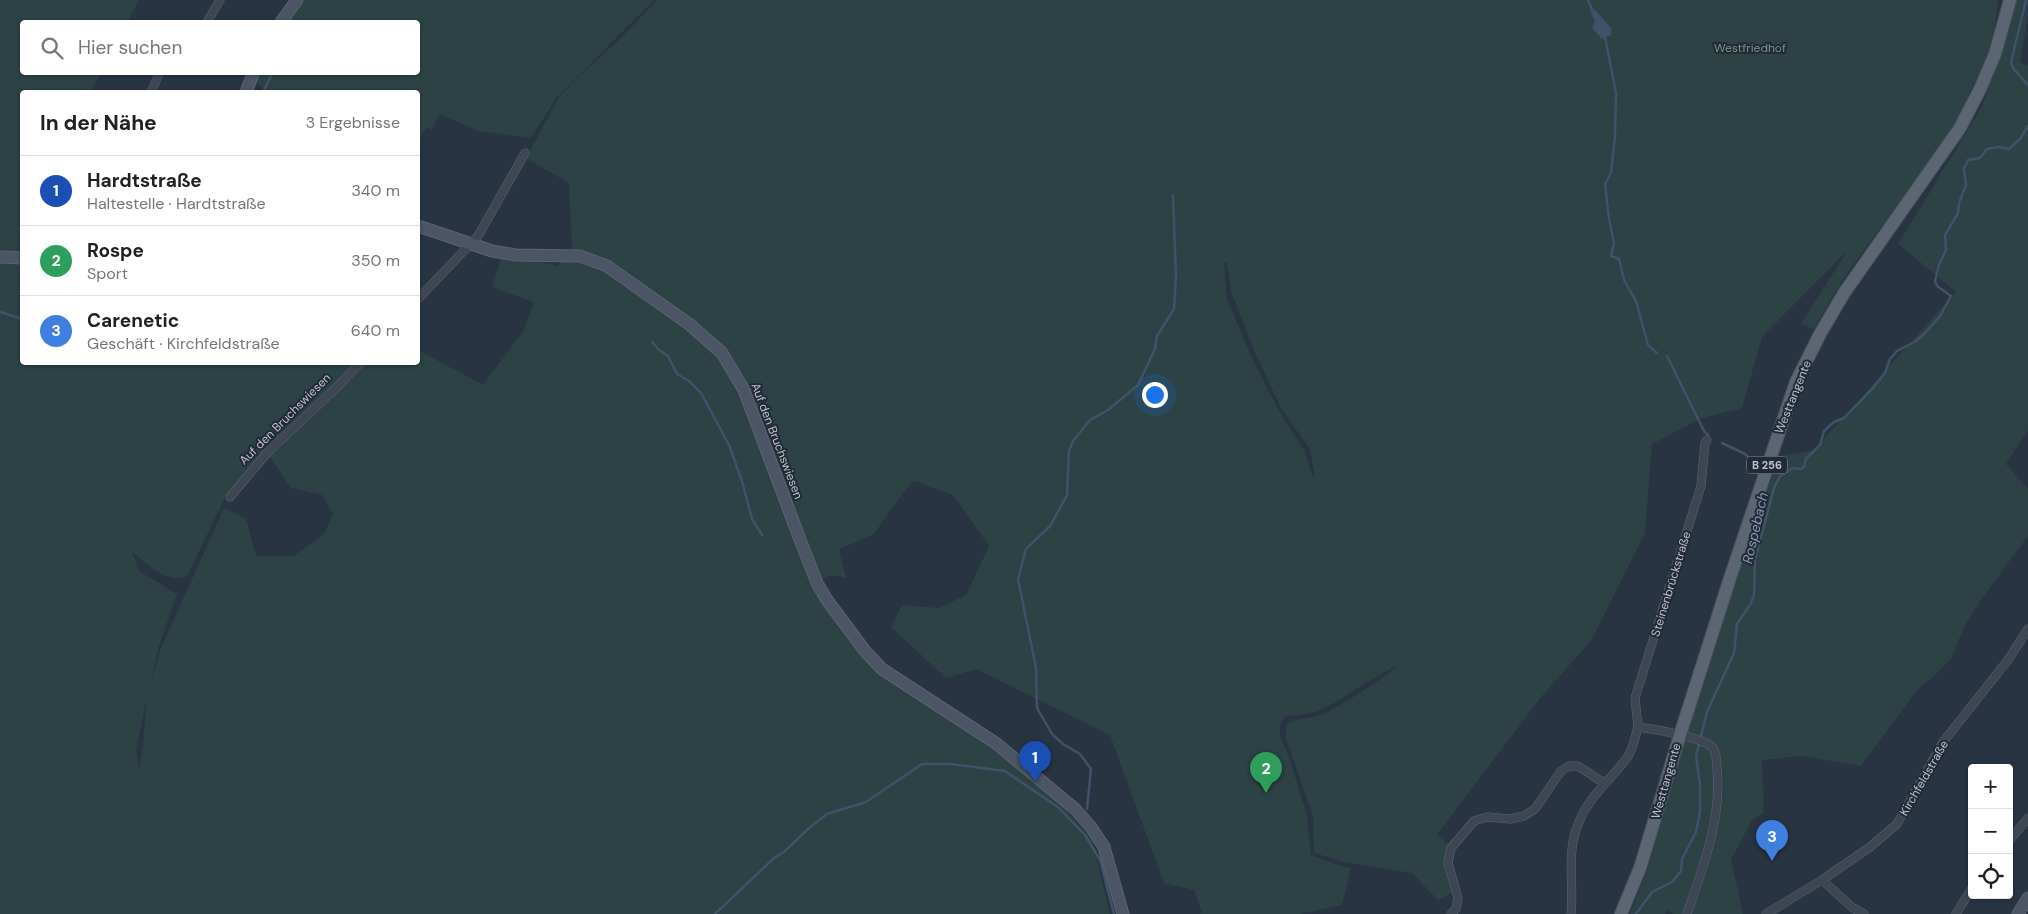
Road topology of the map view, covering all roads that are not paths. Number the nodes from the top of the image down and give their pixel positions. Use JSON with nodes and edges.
{"nodes":[{"id":1,"x":220,"y":0,"type":"edge"},
{"id":2,"x":296,"y":0,"type":"edge"},
{"id":3,"x":2010,"y":0,"type":"edge"},
{"id":4,"x":208,"y":20,"type":"edge"},
{"id":5,"x":282,"y":20,"type":"edge"},
{"id":6,"x":159,"y":75,"type":"edge"},
{"id":7,"x":253,"y":75,"type":"edge"},
{"id":8,"x":152,"y":90,"type":"edge"},
{"id":9,"x":247,"y":90,"type":"edge"},
{"id":10,"x":525,"y":153,"type":"dead end"},
{"id":11,"x":420,"y":226,"type":"edge"},
{"id":12,"x":471,"y":244,"type":"junction"},
{"id":13,"x":0,"y":257,"type":"edge"},
{"id":14,"x":20,"y":258,"type":"edge"},
{"id":15,"x":420,"y":297,"type":"edge"},
{"id":16,"x":357,"y":365,"type":"edge"},
{"id":17,"x":1707,"y":440,"type":"dead end"},
{"id":18,"x":230,"y":497,"type":"dead end"},
{"id":19,"x":2028,"y":629,"type":"edge"},
{"id":20,"x":1638,"y":727,"type":"junction"},
{"id":21,"x":1680,"y":735,"type":"junction"},
{"id":22,"x":1604,"y":783,"type":"junction"},
{"id":23,"x":2028,"y":818,"type":"edge"},
{"id":24,"x":2013,"y":836,"type":"edge"},
{"id":25,"x":1822,"y":880,"type":"junction"},
{"id":26,"x":1968,"y":894,"type":"edge"},
{"id":27,"x":2028,"y":898,"type":"edge"},
{"id":28,"x":1124,"y":914,"type":"edge"},
{"id":29,"x":1451,"y":914,"type":"edge"},
{"id":30,"x":1571,"y":914,"type":"edge"},
{"id":31,"x":1621,"y":914,"type":"edge"},
{"id":32,"x":1687,"y":914,"type":"edge"},
{"id":33,"x":1766,"y":914,"type":"edge"},
{"id":34,"x":1864,"y":914,"type":"edge"},
{"id":35,"x":1956,"y":914,"type":"edge"},
{"id":36,"x":2018,"y":914,"type":"edge"}],
"edges":[{"from":1,"to":4,"type":"street"},
{"from":2,"to":5,"type":"street"},
{"from":3,"to":21,"type":"main road","name":"Westtangente","number":"B 256"},
{"from":6,"to":8,"type":"street"},
{"from":7,"to":9,"type":"street"},
{"from":10,"to":12,"type":"street"},
{"from":11,"to":12,"type":"street","name":"Auf den Bruchswiesen"},
{"from":12,"to":15,"type":"street"},
{"from":12,"to":28,"type":"street","name":"Auf den Bruchswiesen"},
{"from":13,"to":14,"type":"street"},
{"from":16,"to":18,"type":"street","name":"Auf den Bruchswiesen"},
{"from":17,"to":20,"type":"street","name":"Steinenbrückstraße"},
{"from":19,"to":25,"type":"street","name":"Kirchfeldstraße"},
{"from":20,"to":21,"type":"street"},
{"from":20,"to":22,"type":"street","name":"Steinenbrückstraße"},
{"from":21,"to":31,"type":"main road","name":"Westtangente","number":"B 256"},
{"from":21,"to":32,"type":"street"},
{"from":22,"to":29,"type":"street"},
{"from":22,"to":30,"type":"street","name":"Steinenbrückstraße"},
{"from":23,"to":24,"type":"street"},
{"from":25,"to":33,"type":"street","name":"Kirchfeldstraße"},
{"from":25,"to":34,"type":"street"},
{"from":26,"to":35,"type":"street"},
{"from":27,"to":36,"type":"street"}]}
